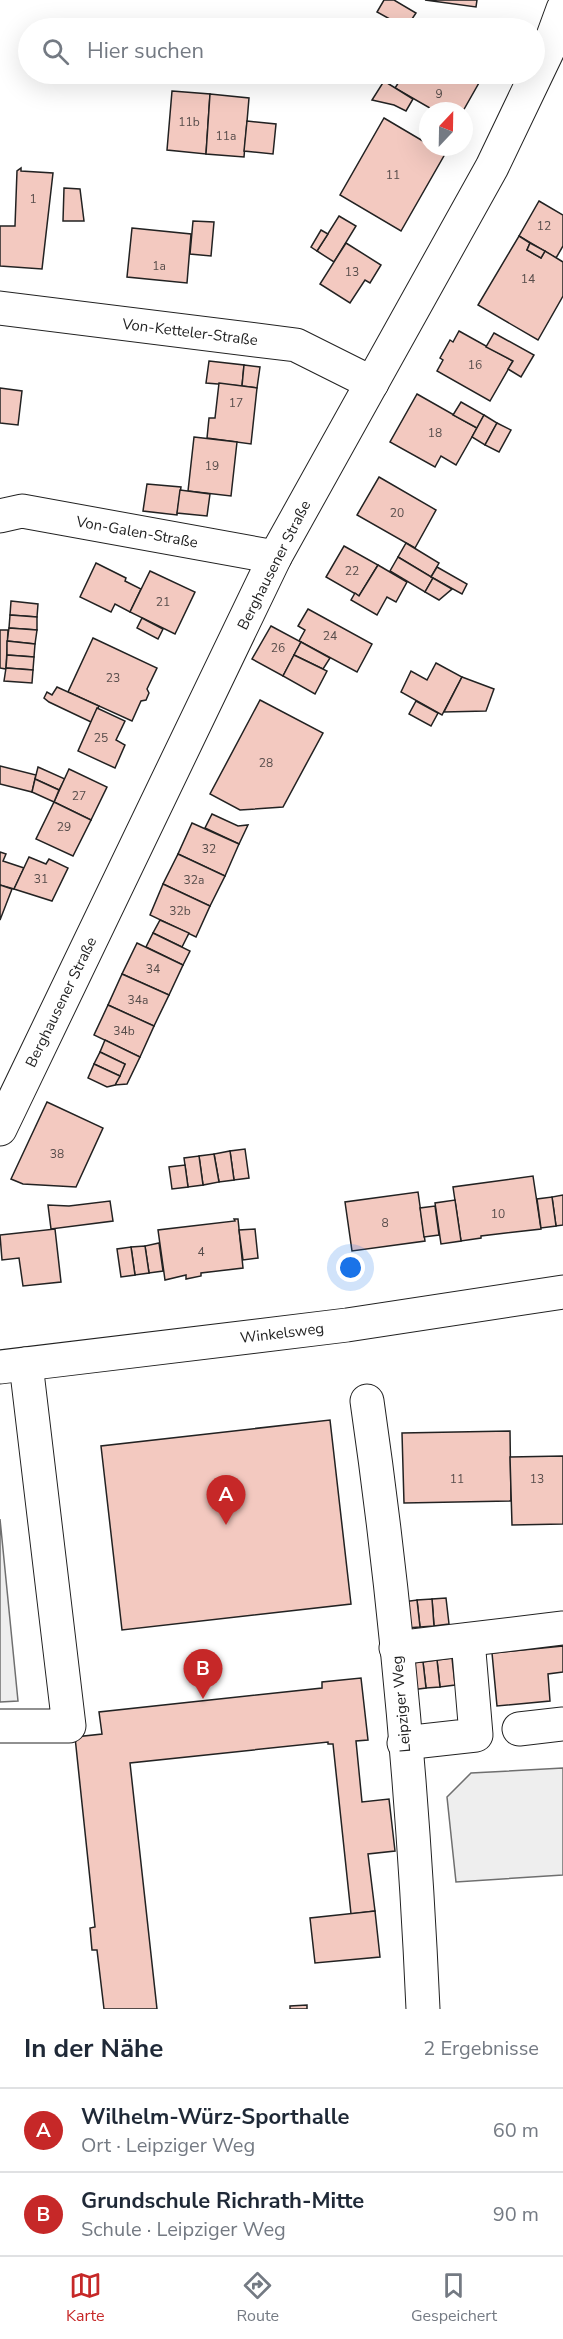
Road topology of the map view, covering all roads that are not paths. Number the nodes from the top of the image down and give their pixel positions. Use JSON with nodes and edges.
{"nodes":[{"id":1,"x":563,"y":9,"type":"edge"},
{"id":2,"x":545,"y":56,"type":"edge"},
{"id":3,"x":532,"y":84,"type":"edge"},
{"id":4,"x":0,"y":309,"type":"edge"},
{"id":5,"x":372,"y":383,"type":"junction"},
{"id":6,"x":0,"y":516,"type":"edge"},
{"id":7,"x":275,"y":557,"type":"junction"},
{"id":8,"x":0,"y":1129,"type":"edge"},
{"id":9,"x":563,"y":1292,"type":"edge"},
{"id":10,"x":13,"y":1366,"type":"edge"},
{"id":11,"x":367,"y":1401,"type":"dead end"},
{"id":12,"x":563,"y":1628,"type":"edge"},
{"id":13,"x":468,"y":1640,"type":"junction"},
{"id":14,"x":396,"y":1648,"type":"junction"},
{"id":15,"x":563,"y":1724,"type":"edge"},
{"id":16,"x":0,"y":1726,"type":"edge"},
{"id":17,"x":519,"y":1730,"type":"dead end"},
{"id":18,"x":404,"y":1743,"type":"junction"},
{"id":19,"x":423,"y":2009,"type":"edge"}],
"edges":[{"from":1,"to":2,"type":"street","name":"Berghausener Straße"},
{"from":3,"to":5,"type":"street","name":"Berghausener Straße"},
{"from":4,"to":5,"type":"street","name":"Von-Ketteler-Straße"},
{"from":5,"to":7,"type":"street","name":"Berghausener Straße"},
{"from":6,"to":7,"type":"street","name":"Von-Galen-Straße"},
{"from":7,"to":8,"type":"street","name":"Berghausener Straße"},
{"from":9,"to":10,"type":"street","name":"Winkelsweg"},
{"from":10,"to":16,"type":"street"},
{"from":11,"to":14,"type":"street","name":"Leipziger Weg"},
{"from":12,"to":13,"type":"street"},
{"from":13,"to":14,"type":"street"},
{"from":13,"to":18,"type":"street"},
{"from":14,"to":18,"type":"street","name":"Leipziger Weg"},
{"from":15,"to":17,"type":"street"},
{"from":18,"to":19,"type":"street","name":"Leipziger Weg"}]}
